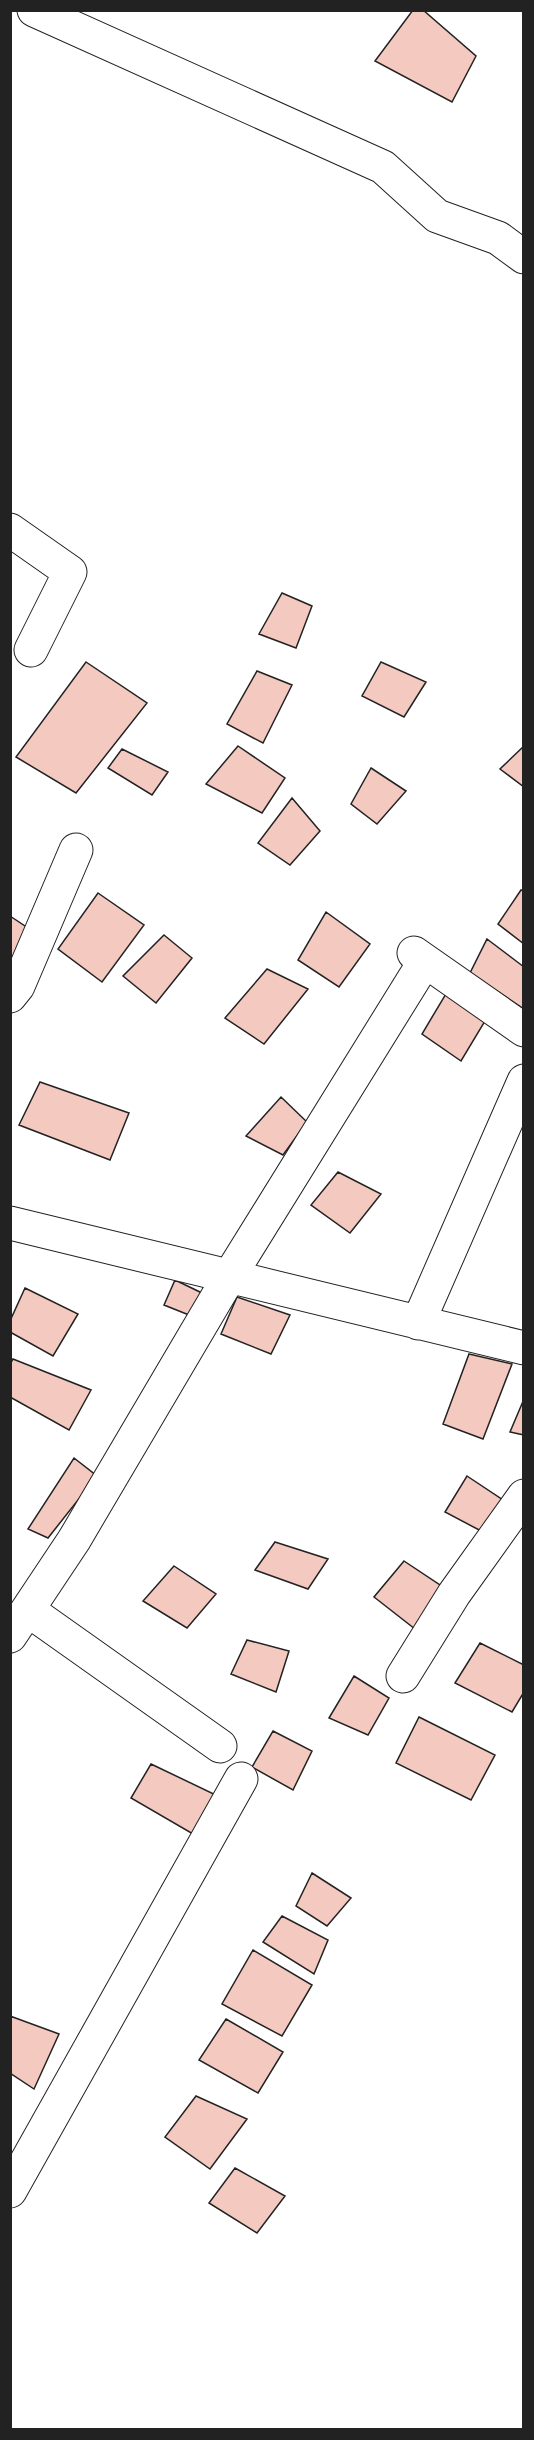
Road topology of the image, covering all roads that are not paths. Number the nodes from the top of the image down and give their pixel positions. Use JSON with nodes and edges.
{"nodes":[{"id":1,"x":34,"y":10,"type":"edge"},
{"id":2,"x":524,"y":257,"type":"edge"},
{"id":3,"x":10,"y":530,"type":"edge"},
{"id":4,"x":31,"y":650,"type":"dead end"},
{"id":5,"x":76,"y":850,"type":"dead end"},
{"id":6,"x":10,"y":996,"type":"edge"},
{"id":7,"x":524,"y":1030,"type":"edge"},
{"id":8,"x":524,"y":1081,"type":"edge"},
{"id":9,"x":10,"y":1223,"type":"edge"},
{"id":10,"x":229,"y":1277,"type":"junction"},
{"id":11,"x":418,"y":1323,"type":"junction"},
{"id":12,"x":524,"y":1348,"type":"edge"},
{"id":13,"x":524,"y":1496,"type":"edge"},
{"id":14,"x":19,"y":1623,"type":"edge"},
{"id":15,"x":403,"y":1676,"type":"dead end"},
{"id":16,"x":220,"y":1746,"type":"dead end"},
{"id":17,"x":241,"y":1779,"type":"dead end"},
{"id":18,"x":10,"y":2192,"type":"edge"}],
"edges":[{"from":1,"to":2,"type":"street"},
{"from":3,"to":4,"type":"street"},
{"from":5,"to":6,"type":"street"},
{"from":7,"to":10,"type":"street"},
{"from":8,"to":11,"type":"street"},
{"from":9,"to":10,"type":"street"},
{"from":10,"to":11,"type":"street"},
{"from":10,"to":14,"type":"street"},
{"from":11,"to":12,"type":"street"},
{"from":13,"to":15,"type":"street"},
{"from":14,"to":16,"type":"street"},
{"from":17,"to":18,"type":"street"}]}
